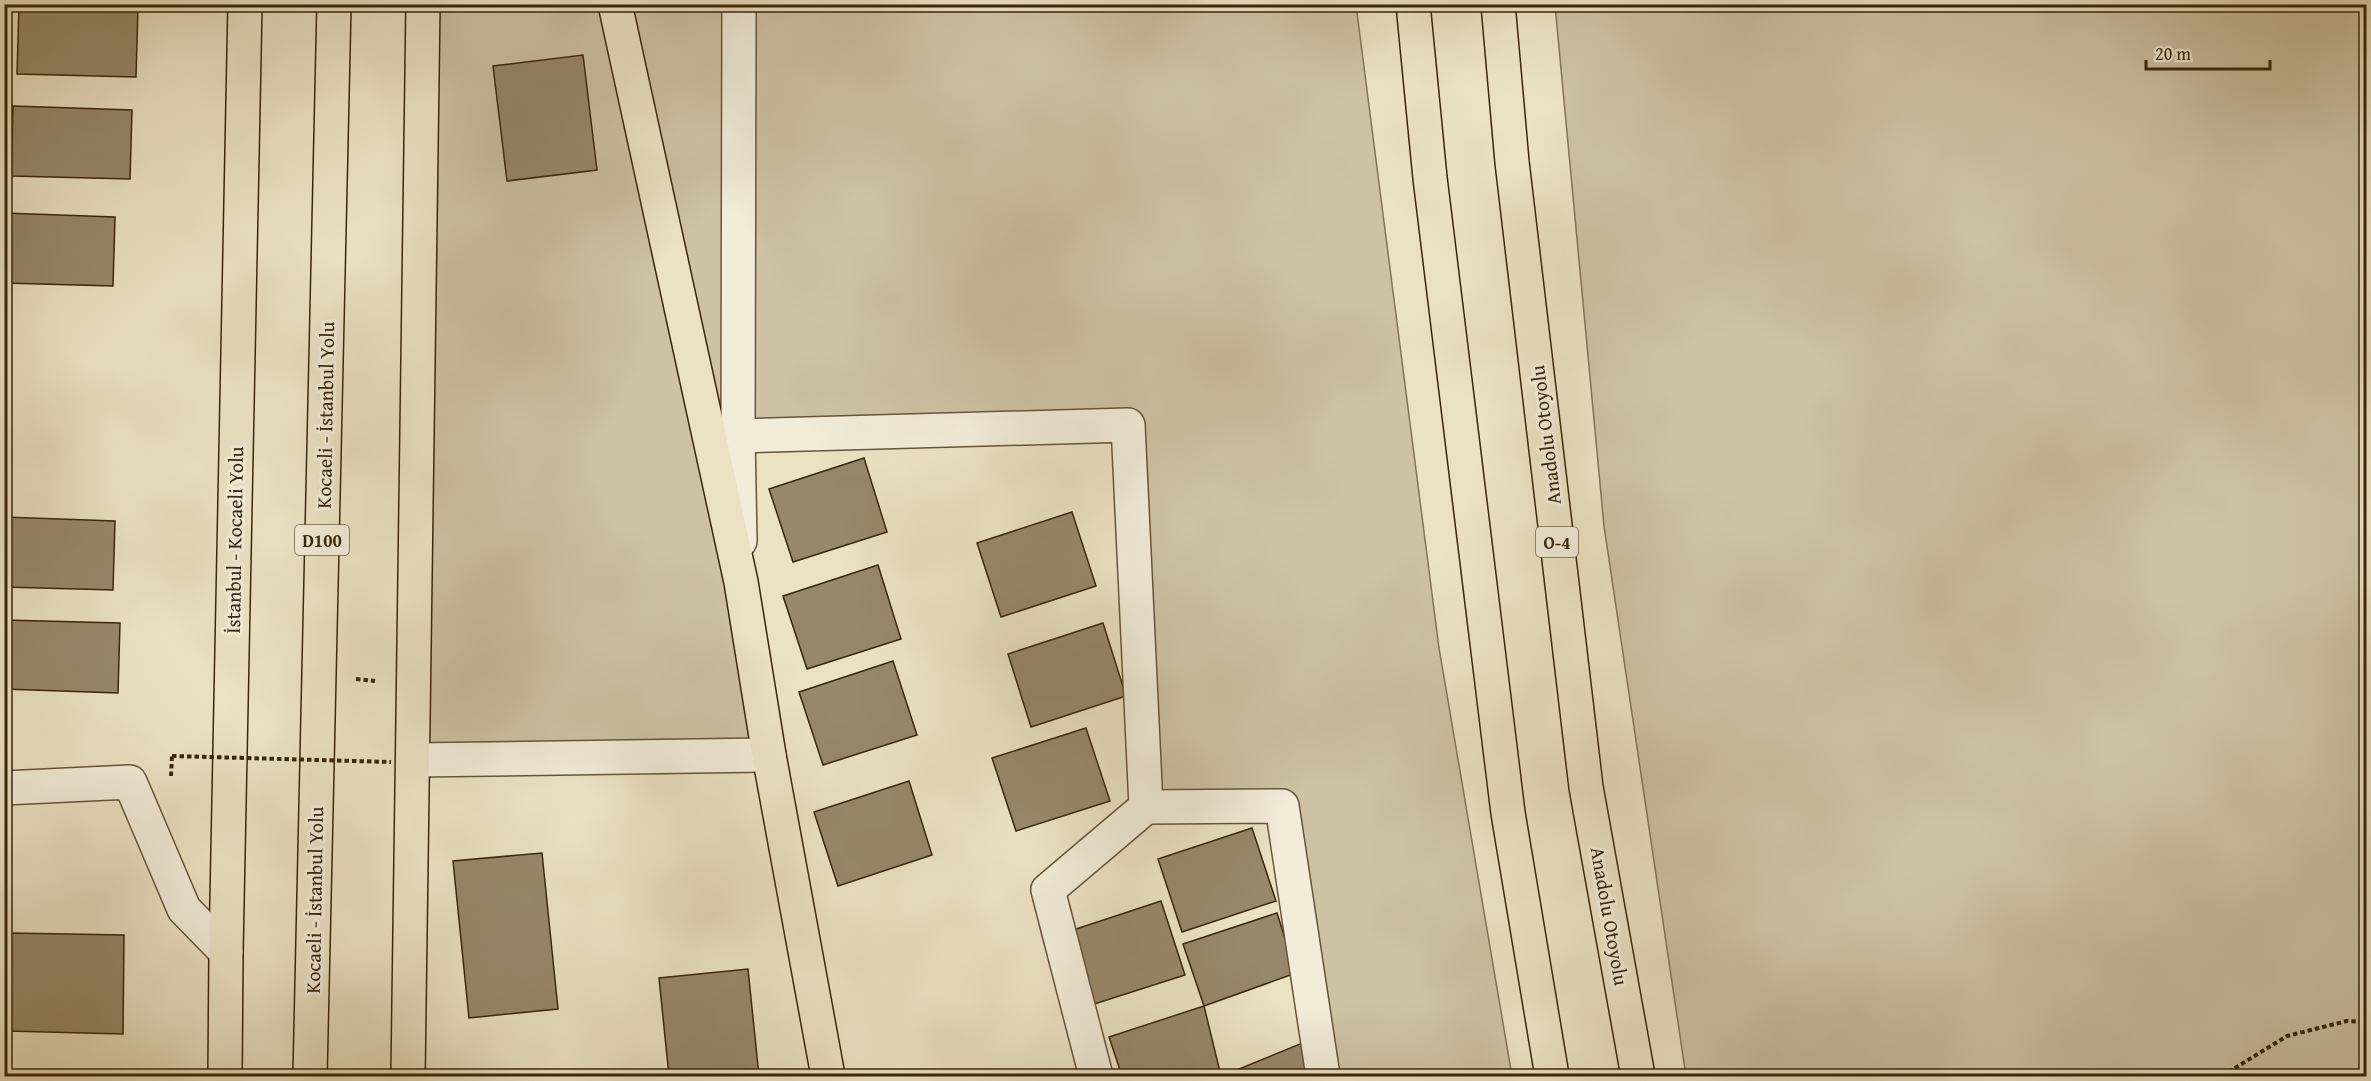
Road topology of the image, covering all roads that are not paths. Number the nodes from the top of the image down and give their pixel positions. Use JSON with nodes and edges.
{"nodes":[{"id":1,"x":245,"y":4,"type":"edge"},
{"id":2,"x":334,"y":4,"type":"edge"},
{"id":3,"x":423,"y":4,"type":"edge"},
{"id":4,"x":615,"y":4,"type":"edge"},
{"id":5,"x":739,"y":4,"type":"edge"},
{"id":6,"x":1413,"y":4,"type":"edge"},
{"id":7,"x":1498,"y":4,"type":"edge"},
{"id":8,"x":738,"y":436,"type":"junction"},
{"id":9,"x":741,"y":582,"type":"junction"},
{"id":10,"x":769,"y":754,"type":"junction"},
{"id":11,"x":402,"y":761,"type":"junction"},
{"id":12,"x":4,"y":788,"type":"edge"},
{"id":13,"x":1146,"y":807,"type":"junction"},
{"id":14,"x":226,"y":952,"type":"junction"},
{"id":15,"x":225,"y":1077,"type":"edge"},
{"id":16,"x":310,"y":1077,"type":"edge"},
{"id":17,"x":408,"y":1077,"type":"edge"},
{"id":18,"x":828,"y":1077,"type":"edge"},
{"id":19,"x":1096,"y":1077,"type":"edge"},
{"id":20,"x":1323,"y":1077,"type":"edge"},
{"id":21,"x":1552,"y":1077,"type":"edge"},
{"id":22,"x":1638,"y":1077,"type":"edge"}],
"edges":[{"from":1,"to":14,"type":"main road","name":"İstanbul - Kocaeli Yolu"},
{"from":2,"to":16,"type":"main road","name":"Kocaeli - İstanbul Yolu","number":"D100"},
{"from":3,"to":11,"type":"main road"},
{"from":4,"to":9,"type":"main road"},
{"from":5,"to":8,"type":"street"},
{"from":6,"to":21,"type":"main road"},
{"from":7,"to":22,"type":"main road","name":"Anadolu Otoyolu","number":"O-4"},
{"from":8,"to":9,"type":"street"},
{"from":8,"to":13,"type":"street"},
{"from":9,"to":10,"type":"main road"},
{"from":10,"to":11,"type":"street"},
{"from":10,"to":18,"type":"main road"},
{"from":11,"to":17,"type":"main road"},
{"from":12,"to":14,"type":"street"},
{"from":13,"to":19,"type":"street"},
{"from":13,"to":20,"type":"street"},
{"from":14,"to":15,"type":"main road","name":"İstanbul - Kocaeli Yolu"}]}
